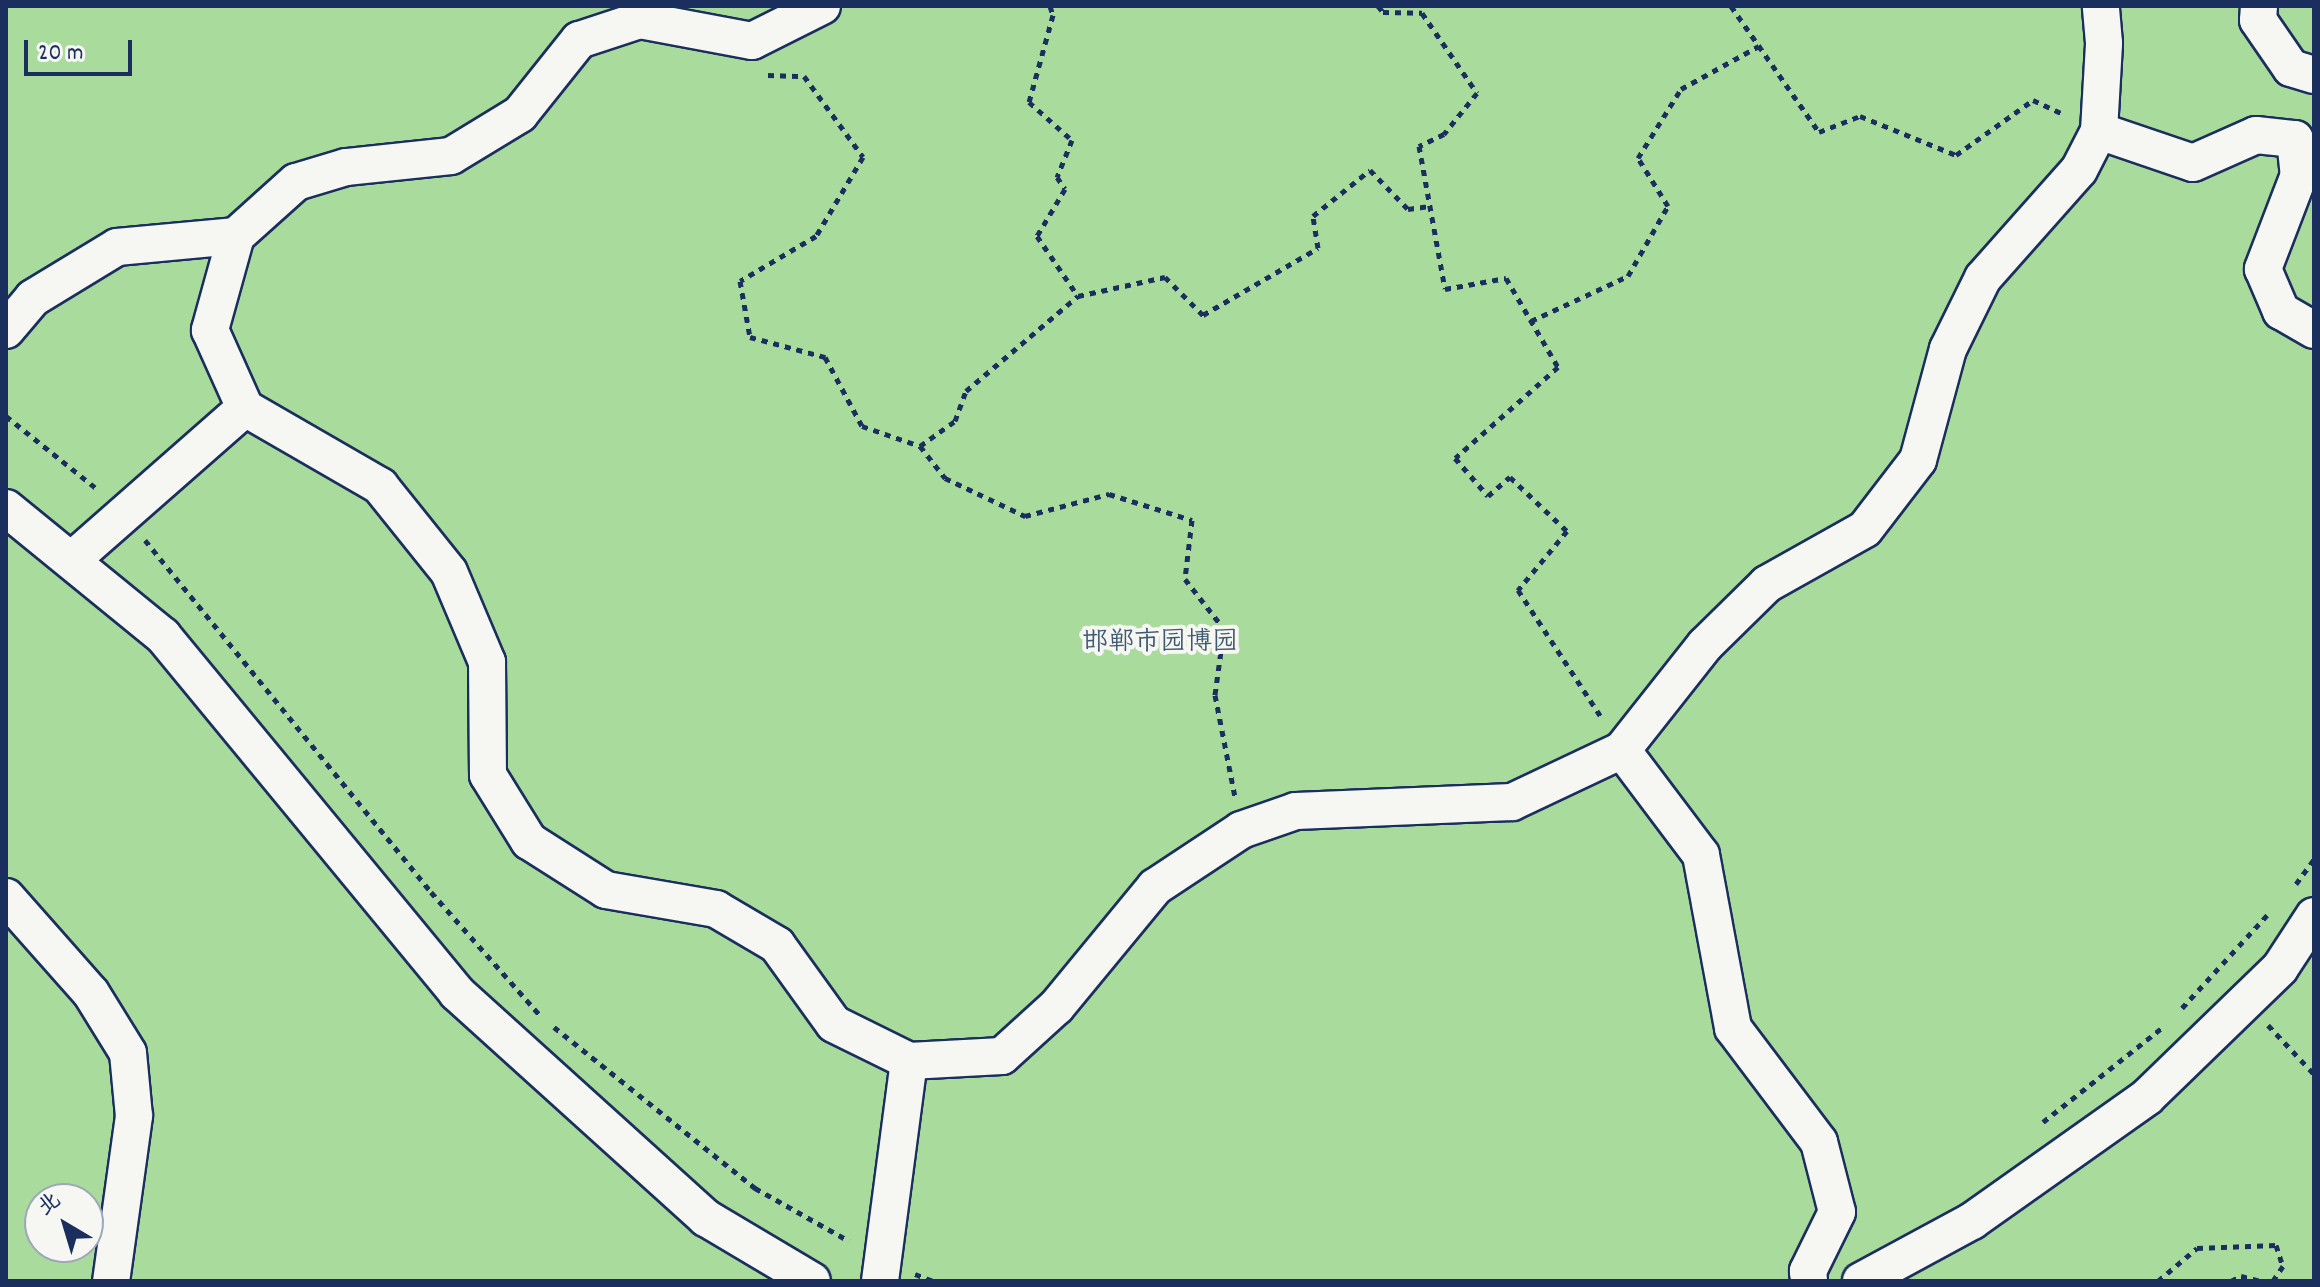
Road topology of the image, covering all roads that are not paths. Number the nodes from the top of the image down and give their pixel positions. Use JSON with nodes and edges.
{"nodes":[{"id":1,"x":822,"y":6,"type":"edge"},
{"id":2,"x":2101,"y":6,"type":"edge"},
{"id":3,"x":2259,"y":6,"type":"edge"},
{"id":4,"x":2314,"y":75,"type":"edge"},
{"id":5,"x":2099,"y":131,"type":"junction"},
{"id":6,"x":236,"y":236,"type":"junction"},
{"id":7,"x":6,"y":330,"type":"edge"},
{"id":8,"x":2314,"y":330,"type":"edge"},
{"id":9,"x":245,"y":408,"type":"junction"},
{"id":10,"x":6,"y":508,"type":"edge"},
{"id":11,"x":73,"y":559,"type":"junction"},
{"id":12,"x":1622,"y":750,"type":"junction"},
{"id":13,"x":6,"y":897,"type":"edge"},
{"id":14,"x":2314,"y":916,"type":"edge"},
{"id":15,"x":909,"y":1061,"type":"junction"},
{"id":16,"x":882,"y":1271,"type":"edge"},
{"id":17,"x":111,"y":1281,"type":"edge"},
{"id":18,"x":812,"y":1281,"type":"edge"},
{"id":19,"x":1809,"y":1281,"type":"edge"},
{"id":20,"x":1861,"y":1281,"type":"edge"}],
"edges":[{"from":1,"to":6,"type":"street"},
{"from":2,"to":5,"type":"street"},
{"from":3,"to":4,"type":"street"},
{"from":5,"to":8,"type":"street"},
{"from":5,"to":12,"type":"street"},
{"from":6,"to":7,"type":"street"},
{"from":6,"to":9,"type":"street"},
{"from":9,"to":11,"type":"street"},
{"from":9,"to":15,"type":"street"},
{"from":10,"to":11,"type":"street"},
{"from":11,"to":18,"type":"street"},
{"from":12,"to":15,"type":"street"},
{"from":12,"to":19,"type":"street"},
{"from":13,"to":17,"type":"street"},
{"from":14,"to":20,"type":"street"},
{"from":15,"to":16,"type":"street"}]}
